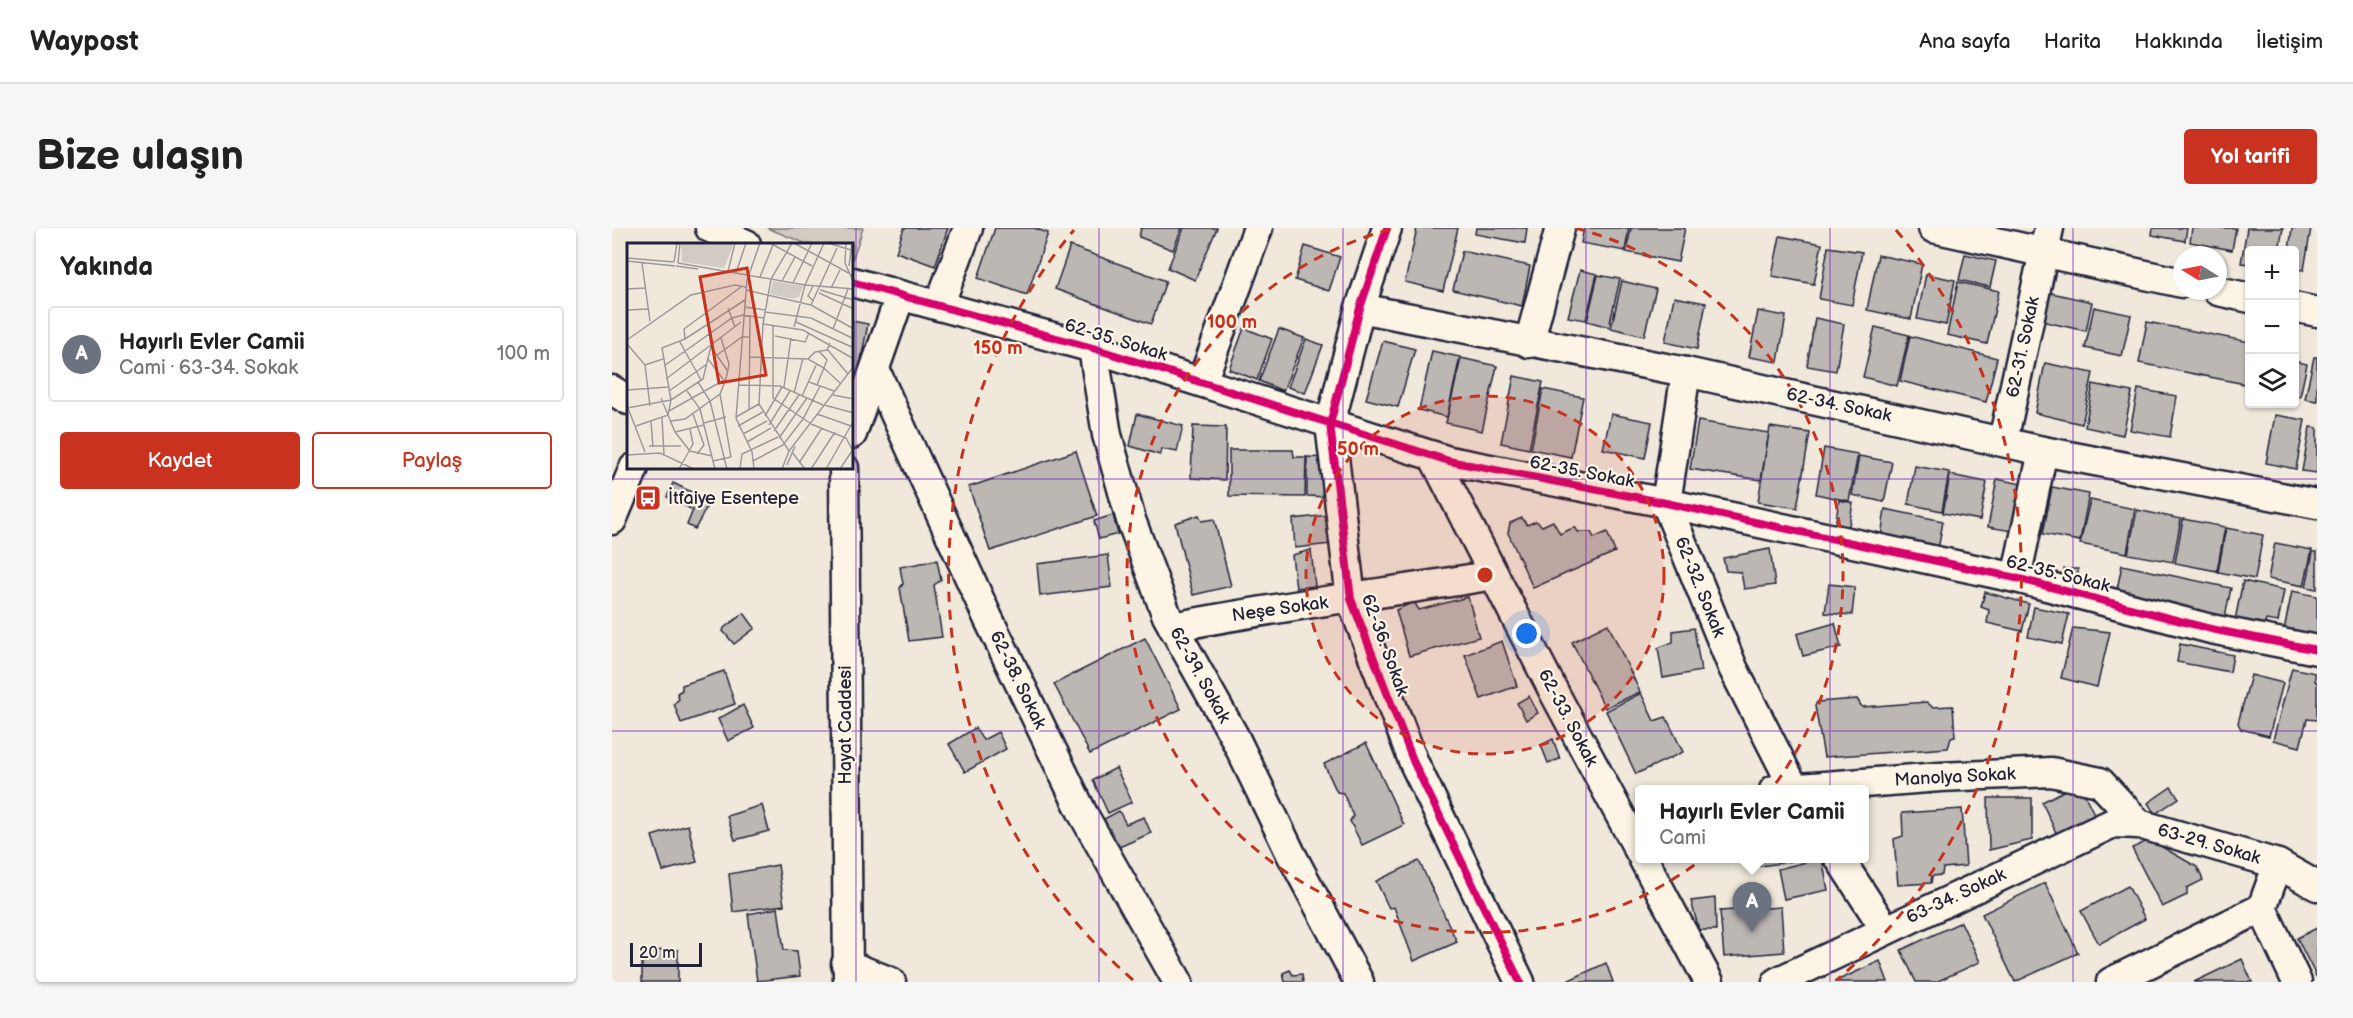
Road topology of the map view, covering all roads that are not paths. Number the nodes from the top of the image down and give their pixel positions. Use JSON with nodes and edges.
{"nodes":[{"id":1,"x":968,"y":228,"type":"edge"},
{"id":2,"x":1387,"y":228,"type":"edge"},
{"id":3,"x":1560,"y":228,"type":"edge"},
{"id":4,"x":1933,"y":228,"type":"edge"},
{"id":5,"x":1254,"y":230,"type":"edge"},
{"id":6,"x":2046,"y":241,"type":"edge"},
{"id":7,"x":2173,"y":280,"type":"edge"},
{"id":8,"x":854,"y":283,"type":"edge"},
{"id":9,"x":2227,"y":293,"type":"edge"},
{"id":10,"x":900,"y":296,"type":"junction"},
{"id":11,"x":2245,"y":297,"type":"edge"},
{"id":12,"x":939,"y":306,"type":"junction"},
{"id":13,"x":1360,"y":308,"type":"junction"},
{"id":14,"x":2299,"y":308,"type":"edge"},
{"id":15,"x":2317,"y":312,"type":"edge"},
{"id":16,"x":1529,"y":343,"type":"junction"},
{"id":17,"x":1093,"y":348,"type":"junction"},
{"id":18,"x":875,"y":370,"type":"junction"},
{"id":19,"x":1686,"y":372,"type":"junction"},
{"id":20,"x":1202,"y":382,"type":"junction"},
{"id":21,"x":612,"y":390,"type":"edge"},
{"id":22,"x":627,"y":399,"type":"edge"},
{"id":23,"x":1330,"y":424,"type":"junction"},
{"id":24,"x":854,"y":428,"type":"edge"},
{"id":25,"x":2002,"y":441,"type":"junction"},
{"id":26,"x":2043,"y":451,"type":"junction"},
{"id":27,"x":1433,"y":456,"type":"junction"},
{"id":28,"x":633,"y":470,"type":"edge"},
{"id":29,"x":844,"y":470,"type":"edge"},
{"id":30,"x":1666,"y":503,"type":"junction"},
{"id":31,"x":2317,"y":504,"type":"edge"},
{"id":32,"x":612,"y":520,"type":"edge"},
{"id":33,"x":1494,"y":575,"type":"junction"},
{"id":34,"x":2016,"y":578,"type":"junction"},
{"id":35,"x":1351,"y":599,"type":"junction"},
{"id":36,"x":1173,"y":627,"type":"junction"},
{"id":37,"x":2317,"y":650,"type":"edge"},
{"id":38,"x":2100,"y":782,"type":"joint"},
{"id":39,"x":1785,"y":785,"type":"edge"},
{"id":40,"x":1849,"y":785,"type":"edge"},
{"id":41,"x":1632,"y":821,"type":"edge"},
{"id":42,"x":2139,"y":824,"type":"junction"},
{"id":43,"x":1646,"y":863,"type":"edge"},
{"id":44,"x":1842,"y":863,"type":"edge"},
{"id":45,"x":2278,"y":864,"type":"junction"},
{"id":46,"x":2317,"y":886,"type":"edge"},
{"id":47,"x":2262,"y":908,"type":"junction"},
{"id":48,"x":1885,"y":929,"type":"junction"},
{"id":49,"x":847,"y":973,"type":"edge"},
{"id":50,"x":891,"y":982,"type":"edge"},
{"id":51,"x":1178,"y":982,"type":"edge"},
{"id":52,"x":1359,"y":982,"type":"edge"},
{"id":53,"x":1520,"y":982,"type":"edge"},
{"id":54,"x":1709,"y":982,"type":"edge"},
{"id":55,"x":1777,"y":982,"type":"edge"},
{"id":56,"x":2111,"y":982,"type":"edge"},
{"id":57,"x":2297,"y":982,"type":"edge"}],
"edges":[{"from":1,"to":12,"type":"street"},
{"from":2,"to":13,"type":"street","name":"62-36. Sokak"},
{"from":3,"to":16,"type":"street"},
{"from":4,"to":6,"type":"street"},
{"from":5,"to":20,"type":"street"},
{"from":6,"to":7,"type":"street"},
{"from":6,"to":25,"type":"street","name":"62-31. Sokak"},
{"from":8,"to":10,"type":"street","name":"62-35. Sokak"},
{"from":9,"to":11,"type":"street"},
{"from":10,"to":12,"type":"street","name":"62-35. Sokak"},
{"from":10,"to":18,"type":"street"},
{"from":12,"to":17,"type":"street","name":"62-35. Sokak"},
{"from":13,"to":16,"type":"street","name":"62-34. Sokak"},
{"from":13,"to":23,"type":"street","name":"62-36. Sokak"},
{"from":14,"to":15,"type":"street"},
{"from":16,"to":19,"type":"street","name":"62-34. Sokak"},
{"from":17,"to":20,"type":"street","name":"62-35. Sokak"},
{"from":17,"to":36,"type":"street","name":"62-39. Sokak"},
{"from":18,"to":24,"type":"street"},
{"from":18,"to":51,"type":"street","name":"62-38. Sokak"},
{"from":19,"to":25,"type":"street","name":"62-34. Sokak"},
{"from":19,"to":30,"type":"street"},
{"from":20,"to":23,"type":"street","name":"62-35. Sokak"},
{"from":21,"to":22,"type":"street"},
{"from":23,"to":27,"type":"street","name":"62-35. Sokak"},
{"from":23,"to":35,"type":"street","name":"62-36. Sokak"},
{"from":25,"to":26,"type":"street","name":"62-34. Sokak"},
{"from":26,"to":31,"type":"street","name":"62-34. Sokak"},
{"from":26,"to":34,"type":"street"},
{"from":27,"to":30,"type":"street","name":"62-35. Sokak"},
{"from":27,"to":33,"type":"street","name":"62-33. Sokak"},
{"from":28,"to":32,"type":"street"},
{"from":29,"to":49,"type":"street","name":"Hayat Caddesi"},
{"from":30,"to":34,"type":"street","name":"62-35. Sokak"},
{"from":30,"to":39,"type":"street","name":"62-32. Sokak"},
{"from":33,"to":35,"type":"street","name":"Neşe Sokak"},
{"from":33,"to":41,"type":"street","name":"62-33. Sokak"},
{"from":34,"to":37,"type":"street","name":"62-35. Sokak"},
{"from":35,"to":36,"type":"street","name":"Neşe Sokak"},
{"from":35,"to":53,"type":"street","name":"62-36. Sokak"},
{"from":36,"to":52,"type":"street","name":"62-39. Sokak"},
{"from":38,"to":40,"type":"street","name":"Manolya Sokak"},
{"from":38,"to":42,"type":"street","name":"63-29. Sokak"},
{"from":42,"to":45,"type":"street","name":"63-29. Sokak"},
{"from":42,"to":48,"type":"street","name":"63-34. Sokak"},
{"from":43,"to":54,"type":"street"},
{"from":44,"to":48,"type":"street"},
{"from":45,"to":46,"type":"street"},
{"from":45,"to":47,"type":"street","name":"63-29. Sokak"},
{"from":47,"to":56,"type":"street"},
{"from":47,"to":57,"type":"street"},
{"from":48,"to":55,"type":"street","name":"63-34. Sokak"},
{"from":49,"to":50,"type":"street"}]}
